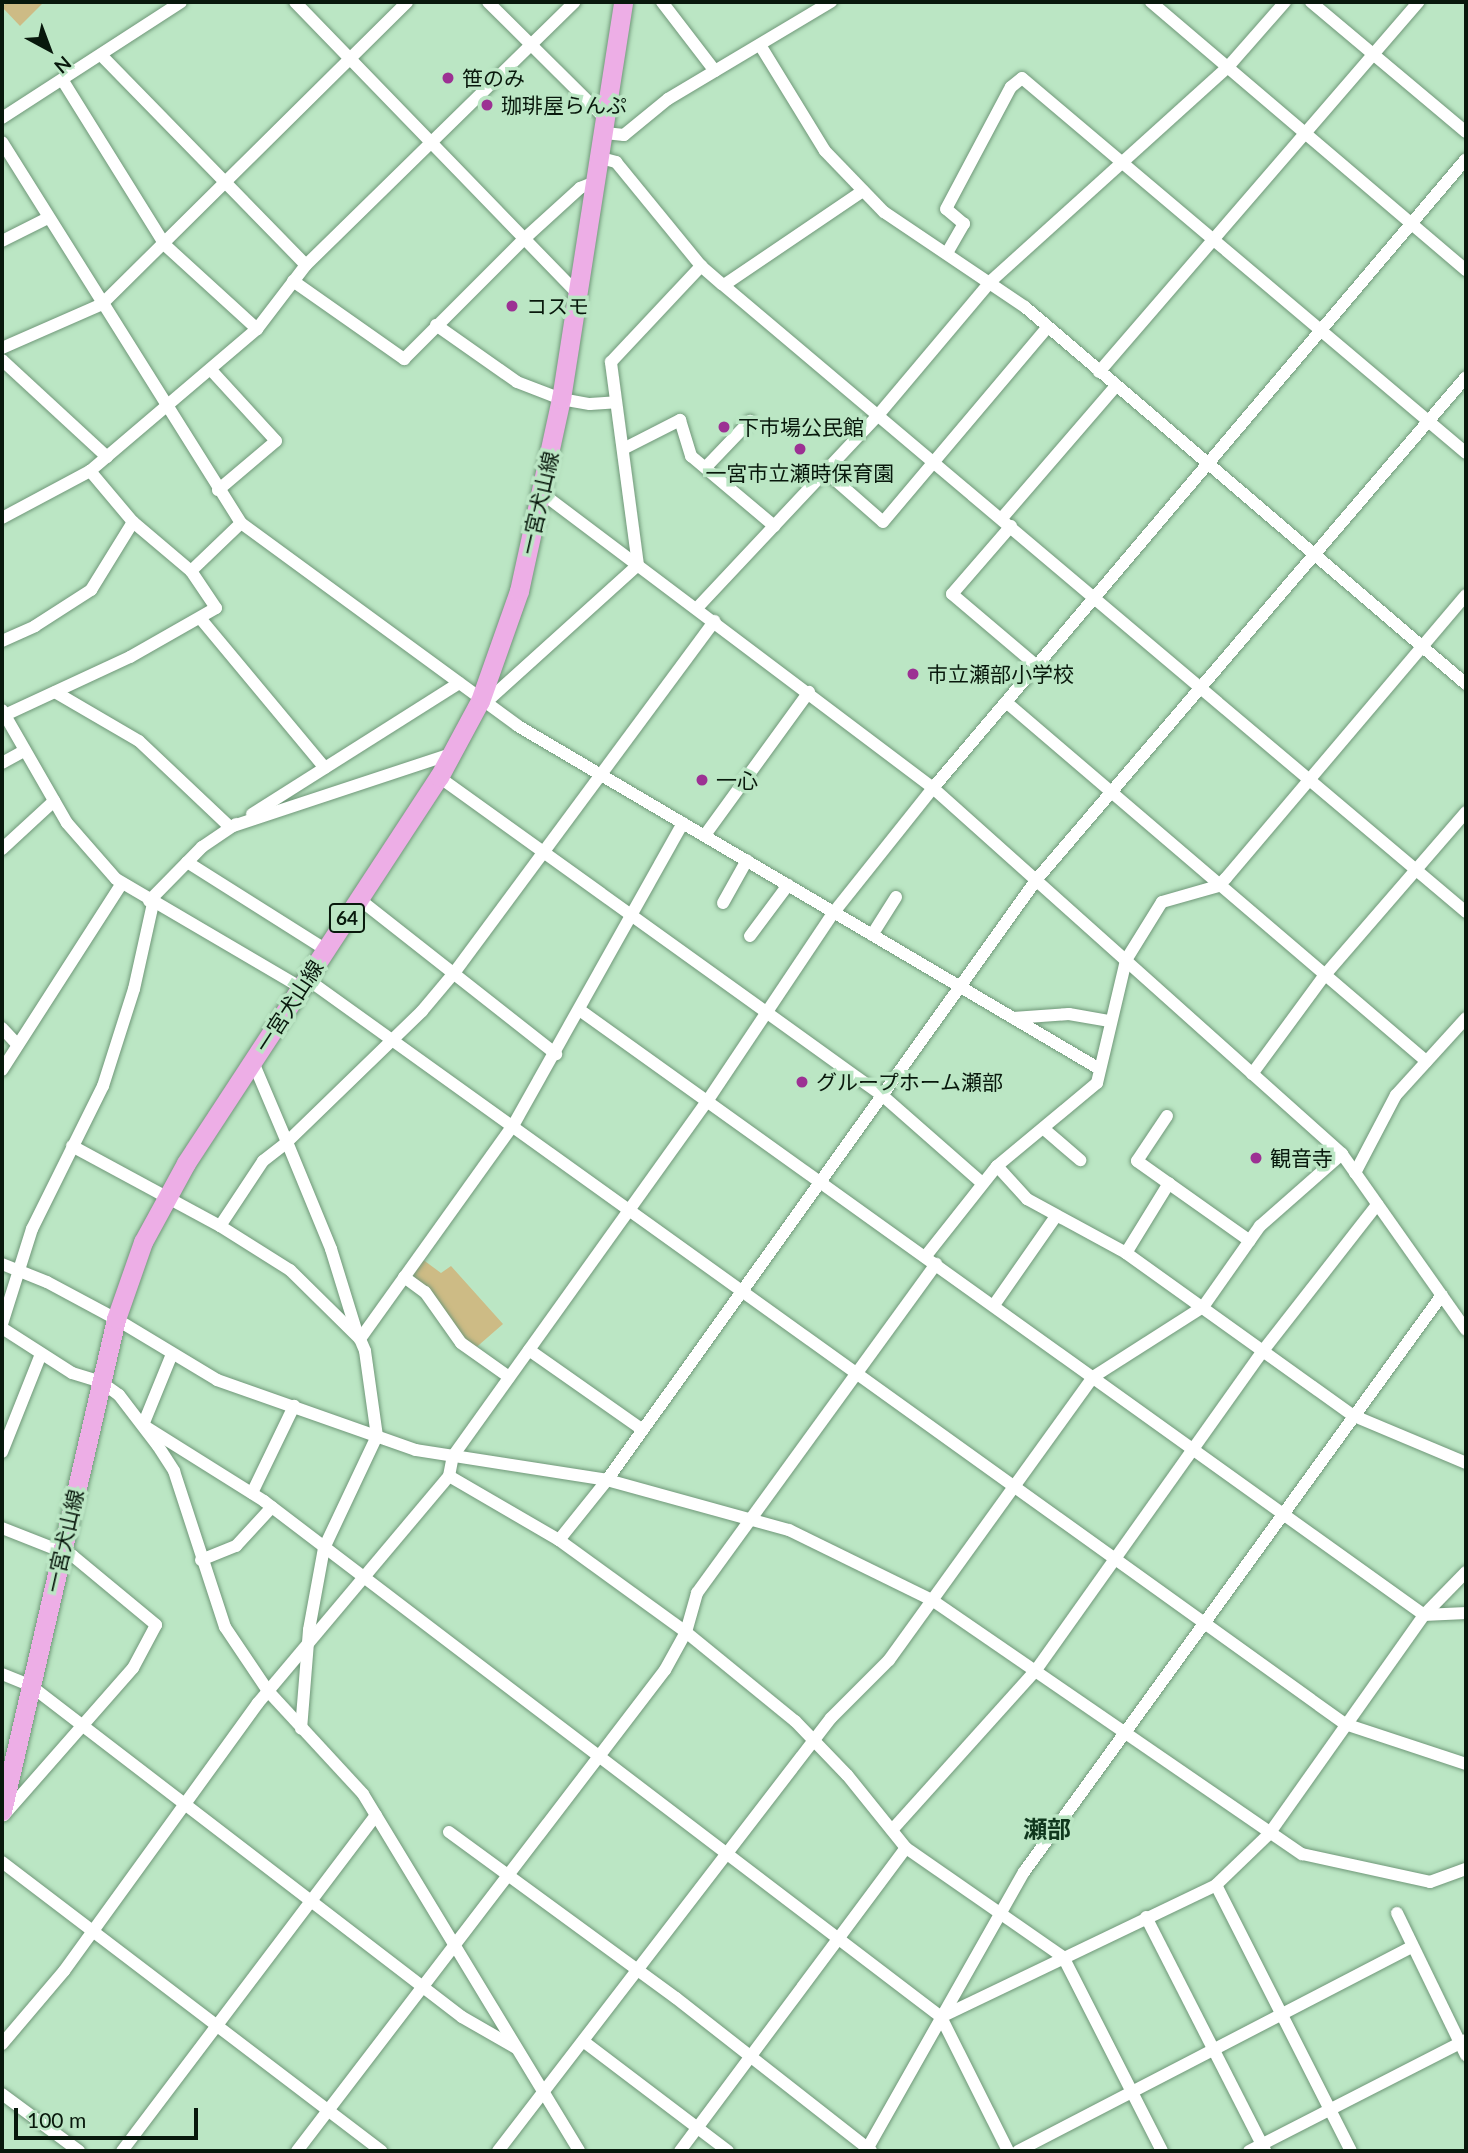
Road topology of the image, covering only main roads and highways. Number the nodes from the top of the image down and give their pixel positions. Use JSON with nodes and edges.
{"nodes":[{"id":1,"x":622,"y":2,"type":"edge"},
{"id":2,"x":2,"y":1811,"type":"edge"}],
"edges":[{"from":1,"to":2,"type":"main road","name":"一宮犬山線","number":"64"}]}
